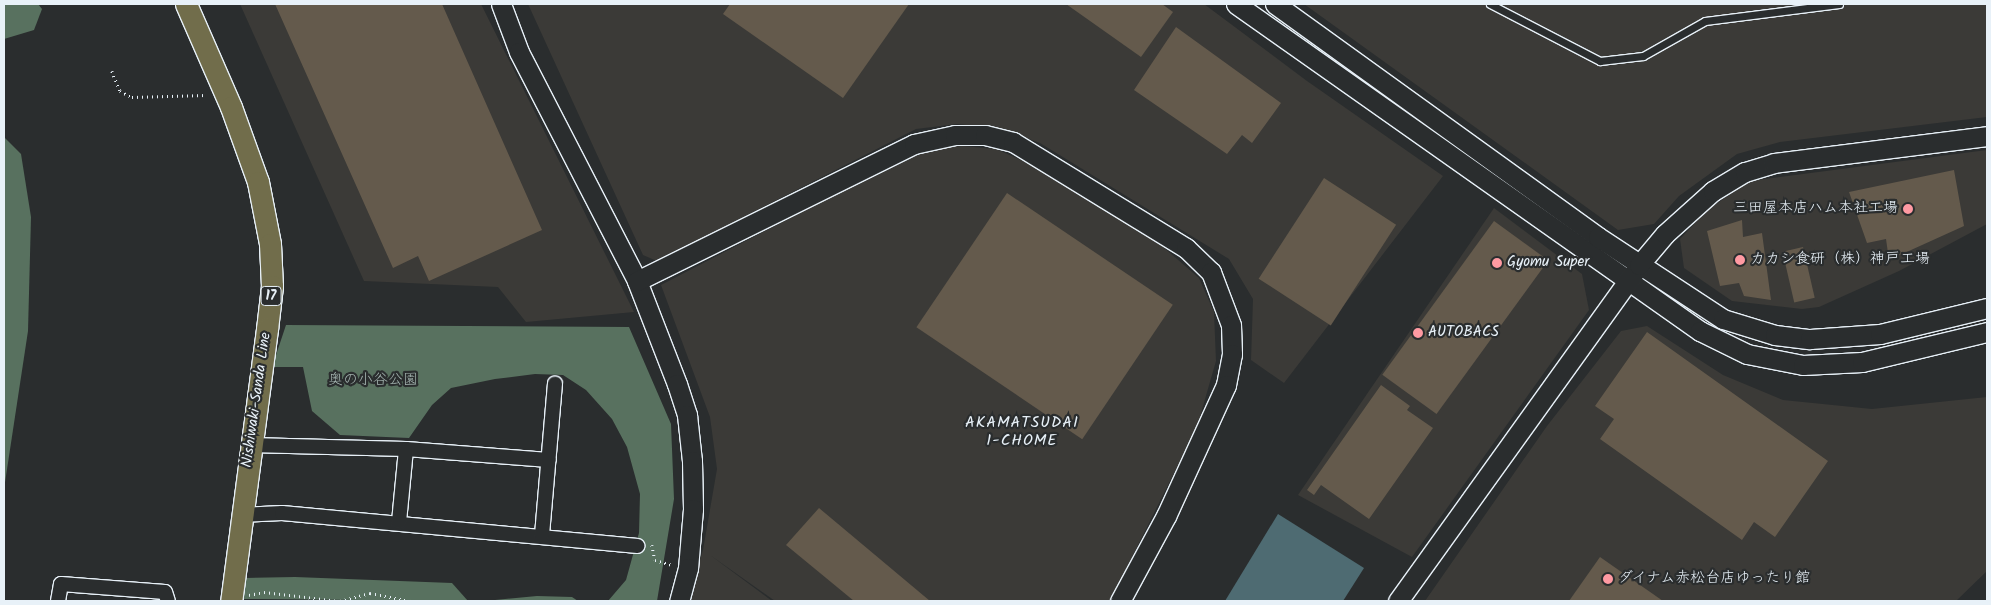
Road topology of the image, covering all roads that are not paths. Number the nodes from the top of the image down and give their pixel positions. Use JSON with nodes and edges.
{"nodes":[{"id":1,"x":186,"y":4,"type":"edge"},
{"id":2,"x":501,"y":4,"type":"edge"},
{"id":3,"x":1236,"y":4,"type":"edge"},
{"id":4,"x":1275,"y":4,"type":"edge"},
{"id":5,"x":1490,"y":4,"type":"edge"},
{"id":6,"x":1839,"y":4,"type":"edge"},
{"id":7,"x":1987,"y":136,"type":"edge"},
{"id":8,"x":1639,"y":265,"type":"junction"},
{"id":9,"x":1627,"y":281,"type":"junction"},
{"id":10,"x":637,"y":282,"type":"junction"},
{"id":11,"x":1987,"y":308,"type":"edge"},
{"id":12,"x":1987,"y":332,"type":"edge"},
{"id":13,"x":555,"y":384,"type":"dead end"},
{"id":14,"x":250,"y":445,"type":"junction"},
{"id":15,"x":406,"y":449,"type":"junction"},
{"id":16,"x":548,"y":460,"type":"junction"},
{"id":17,"x":240,"y":514,"type":"junction"},
{"id":18,"x":399,"y":522,"type":"junction"},
{"id":19,"x":542,"y":535,"type":"junction"},
{"id":20,"x":637,"y":546,"type":"road end"},
{"id":21,"x":231,"y":596,"type":"edge"},
{"id":22,"x":58,"y":601,"type":"edge"},
{"id":23,"x":168,"y":601,"type":"edge"},
{"id":24,"x":679,"y":601,"type":"edge"},
{"id":25,"x":1120,"y":601,"type":"edge"},
{"id":26,"x":1398,"y":601,"type":"edge"}],
"edges":[{"from":1,"to":14,"type":"main road","name":"Nishiwaki-Sanda Line","number":"17"},
{"from":2,"to":10,"type":"street"},
{"from":3,"to":9,"type":"street"},
{"from":4,"to":8,"type":"street"},
{"from":5,"to":6,"type":"lane"},
{"from":7,"to":8,"type":"street"},
{"from":8,"to":9,"type":"street"},
{"from":8,"to":11,"type":"street"},
{"from":9,"to":12,"type":"street"},
{"from":9,"to":26,"type":"street"},
{"from":10,"to":24,"type":"street"},
{"from":10,"to":25,"type":"street"},
{"from":13,"to":16,"type":"street"},
{"from":14,"to":15,"type":"street"},
{"from":14,"to":17,"type":"main road","name":"Nishiwaki-Sanda Line","number":"17"},
{"from":15,"to":16,"type":"street"},
{"from":15,"to":18,"type":"street"},
{"from":16,"to":19,"type":"street"},
{"from":17,"to":18,"type":"street"},
{"from":17,"to":21,"type":"main road","name":"Nishiwaki-Sanda Line","number":"17"},
{"from":18,"to":19,"type":"street"},
{"from":19,"to":20,"type":"street"},
{"from":22,"to":23,"type":"street"}]}
